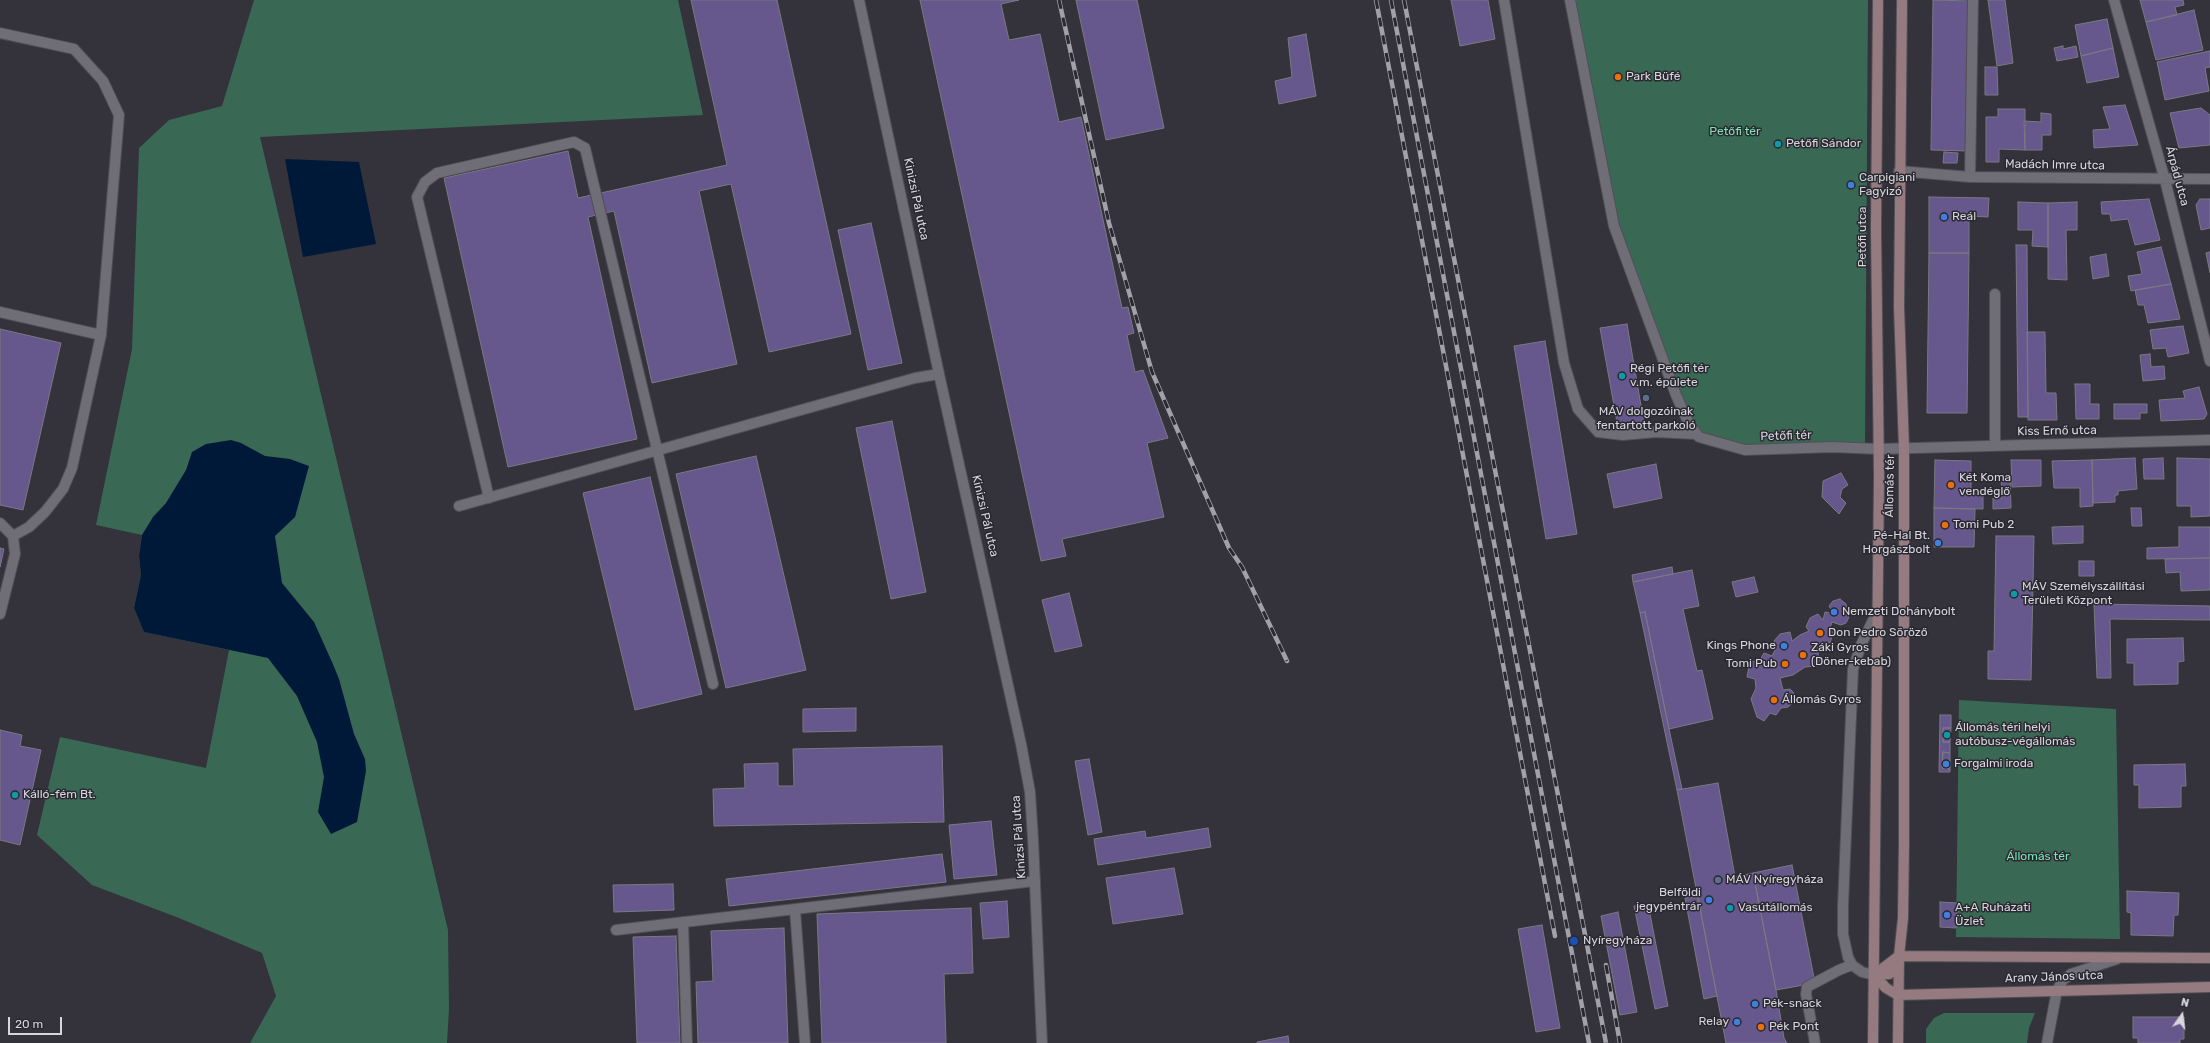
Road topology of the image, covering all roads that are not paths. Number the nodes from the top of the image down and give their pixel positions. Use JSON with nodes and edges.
{"nodes":[{"id":1,"x":859,"y":0,"type":"edge"},
{"id":2,"x":1504,"y":0,"type":"edge"},
{"id":3,"x":1570,"y":0,"type":"edge"},
{"id":4,"x":1878,"y":0,"type":"edge"},
{"id":5,"x":1902,"y":0,"type":"edge"},
{"id":6,"x":1973,"y":0,"type":"edge"},
{"id":7,"x":2114,"y":0,"type":"edge"},
{"id":8,"x":0,"y":33,"type":"edge"},
{"id":9,"x":1899,"y":171,"type":"junction"},
{"id":10,"x":1970,"y":176,"type":"junction"},
{"id":11,"x":2210,"y":179,"type":"edge"},
{"id":12,"x":2165,"y":180,"type":"junction"},
{"id":13,"x":1995,"y":294,"type":"dead end"},
{"id":14,"x":0,"y":312,"type":"edge"},
{"id":15,"x":101,"y":335,"type":"junction"},
{"id":16,"x":2210,"y":361,"type":"edge"},
{"id":17,"x":939,"y":374,"type":"junction"},
{"id":18,"x":1696,"y":434,"type":"junction"},
{"id":19,"x":2210,"y":440,"type":"edge"},
{"id":20,"x":1995,"y":445,"type":"junction"},
{"id":21,"x":1904,"y":448,"type":"junction"},
{"id":22,"x":1878,"y":449,"type":"junction"},
{"id":23,"x":658,"y":452,"type":"junction"},
{"id":24,"x":489,"y":498,"type":"junction"},
{"id":25,"x":459,"y":506,"type":"dead end"},
{"id":26,"x":0,"y":523,"type":"edge"},
{"id":27,"x":13,"y":536,"type":"junction"},
{"id":28,"x":1877,"y":612,"type":"junction"},
{"id":29,"x":0,"y":614,"type":"edge"},
{"id":30,"x":713,"y":684,"type":"dead end"},
{"id":31,"x":1035,"y":881,"type":"junction"},
{"id":32,"x":795,"y":910,"type":"junction"},
{"id":33,"x":683,"y":922,"type":"junction"},
{"id":34,"x":616,"y":930,"type":"dead end"},
{"id":35,"x":1899,"y":956,"type":"junction"},
{"id":36,"x":2122,"y":957,"type":"junction"},
{"id":37,"x":2210,"y":958,"type":"edge"},
{"id":38,"x":1852,"y":965,"type":"junction"},
{"id":39,"x":1874,"y":975,"type":"junction"},
{"id":40,"x":2210,"y":986,"type":"edge"},
{"id":41,"x":2057,"y":990,"type":"junction"},
{"id":42,"x":1898,"y":995,"type":"junction"},
{"id":43,"x":688,"y":1043,"type":"edge"},
{"id":44,"x":805,"y":1043,"type":"edge"},
{"id":45,"x":1042,"y":1043,"type":"edge"},
{"id":46,"x":1815,"y":1043,"type":"edge"},
{"id":47,"x":1873,"y":1043,"type":"edge"},
{"id":48,"x":1898,"y":1043,"type":"edge"},
{"id":49,"x":2047,"y":1043,"type":"edge"}],
"edges":[{"from":1,"to":17,"type":"street","name":"Kinizsi Pál utca"},
{"from":2,"to":18,"type":"street"},
{"from":3,"to":18,"type":"street"},
{"from":4,"to":22,"type":"main road","name":"Petőfi utca"},
{"from":5,"to":9,"type":"main road"},
{"from":6,"to":10,"type":"street"},
{"from":7,"to":12,"type":"street","name":"Árpád utca"},
{"from":8,"to":15,"type":"street"},
{"from":9,"to":10,"type":"street","name":"Madách Imre utca"},
{"from":9,"to":21,"type":"main road"},
{"from":10,"to":12,"type":"street","name":"Madách Imre utca"},
{"from":11,"to":12,"type":"street","name":"Madách Imre utca"},
{"from":12,"to":16,"type":"street","name":"Árpád utca"},
{"from":13,"to":20,"type":"street"},
{"from":14,"to":15,"type":"street"},
{"from":15,"to":27,"type":"street"},
{"from":17,"to":23,"type":"street"},
{"from":17,"to":31,"type":"street","name":"Kinizsi Pál utca"},
{"from":18,"to":22,"type":"street","name":"Petőfi tér"},
{"from":19,"to":20,"type":"street","name":"Kiss Ernő utca"},
{"from":20,"to":21,"type":"street","name":"Kiss Ernő utca"},
{"from":21,"to":22,"type":"street","name":"Petőfi tér"},
{"from":21,"to":35,"type":"main road","name":"Állomás tér"},
{"from":22,"to":28,"type":"main road","name":"Állomás tér"},
{"from":23,"to":24,"type":"street"},
{"from":23,"to":24,"type":"street"},
{"from":23,"to":30,"type":"street"},
{"from":24,"to":25,"type":"street"},
{"from":26,"to":27,"type":"street"},
{"from":27,"to":29,"type":"street"},
{"from":28,"to":38,"type":"street"},
{"from":28,"to":39,"type":"main road","name":"Állomás tér"},
{"from":31,"to":32,"type":"street"},
{"from":31,"to":45,"type":"street","name":"Kinizsi Pál utca"},
{"from":32,"to":33,"type":"street"},
{"from":32,"to":44,"type":"street"},
{"from":33,"to":34,"type":"street"},
{"from":33,"to":43,"type":"street"},
{"from":35,"to":36,"type":"main road","name":"Arany János utca"},
{"from":35,"to":39,"type":"main road"},
{"from":35,"to":42,"type":"main road","name":"Állomás tér"},
{"from":36,"to":37,"type":"main road","name":"Arany János utca"},
{"from":36,"to":41,"type":"street"},
{"from":38,"to":39,"type":"street"},
{"from":38,"to":46,"type":"street"},
{"from":39,"to":42,"type":"main road"},
{"from":39,"to":47,"type":"main road","name":"Állomás tér"},
{"from":40,"to":41,"type":"main road","name":"Arany János utca"},
{"from":41,"to":42,"type":"main road","name":"Arany János utca"},
{"from":41,"to":49,"type":"street"},
{"from":42,"to":48,"type":"main road","name":"Állomás tér"}]}
